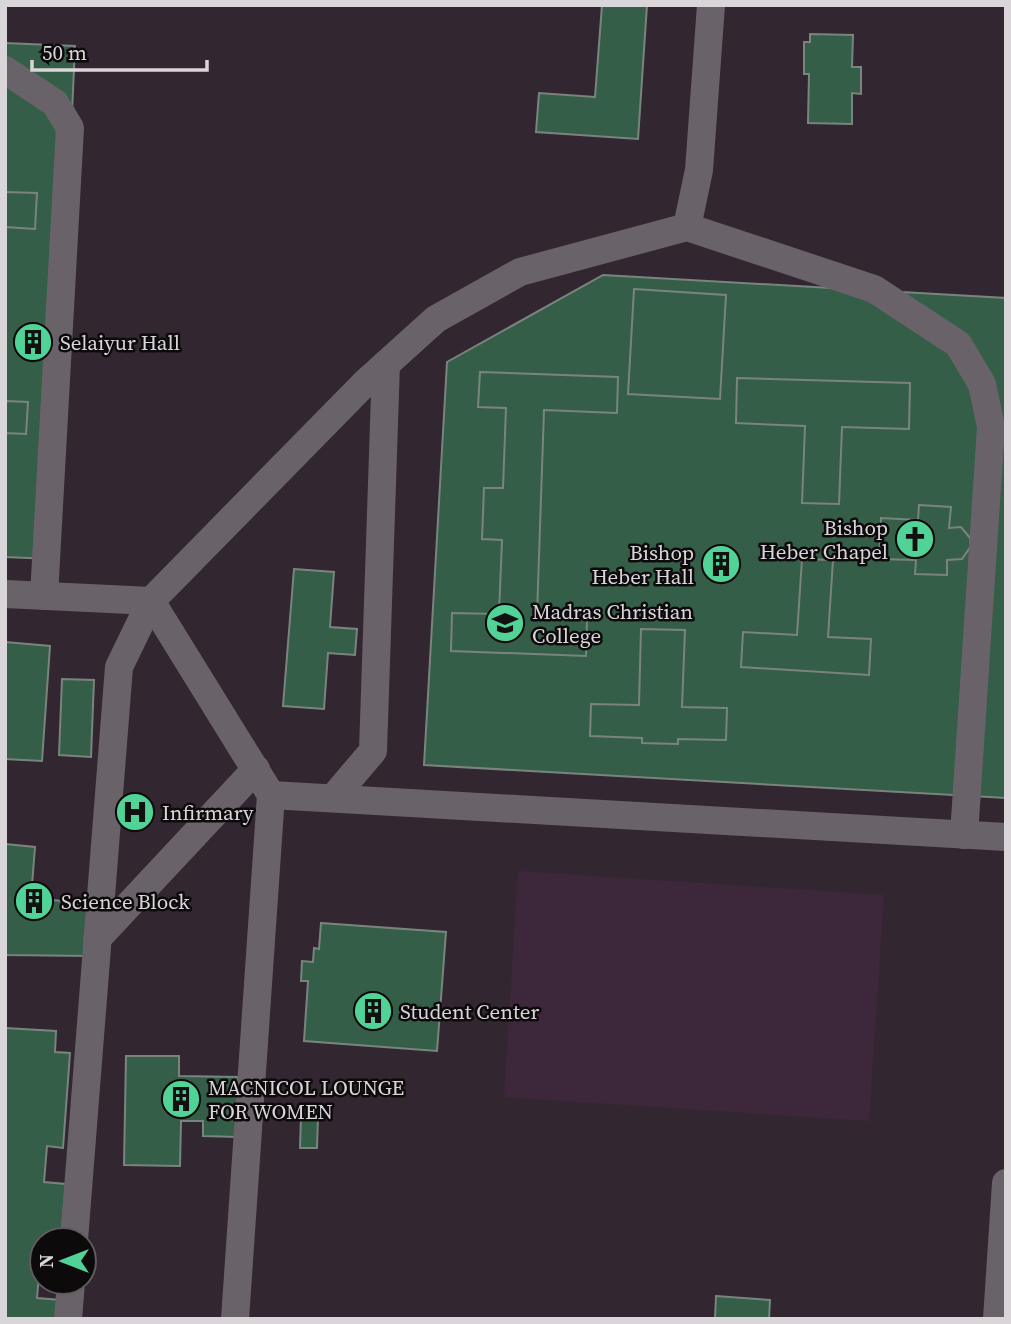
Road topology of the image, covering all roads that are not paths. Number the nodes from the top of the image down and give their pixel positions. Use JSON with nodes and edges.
{"nodes":[{"id":1,"x":711,"y":5,"type":"edge"},
{"id":2,"x":5,"y":70,"type":"edge"},
{"id":3,"x":687,"y":227,"type":"junction"},
{"id":4,"x":386,"y":364,"type":"junction"},
{"id":5,"x":5,"y":594,"type":"edge"},
{"id":6,"x":44,"y":596,"type":"junction"},
{"id":7,"x":150,"y":601,"type":"junction"},
{"id":8,"x":256,"y":769,"type":"junction"},
{"id":9,"x":271,"y":795,"type":"junction"},
{"id":10,"x":332,"y":798,"type":"junction"},
{"id":11,"x":964,"y":835,"type":"junction"},
{"id":12,"x":1006,"y":837,"type":"edge"},
{"id":13,"x":97,"y":939,"type":"junction"},
{"id":14,"x":1006,"y":1183,"type":"edge"},
{"id":15,"x":75,"y":1226,"type":"edge"},
{"id":16,"x":1004,"y":1247,"type":"edge"},
{"id":17,"x":70,"y":1296,"type":"edge"},
{"id":18,"x":68,"y":1319,"type":"edge"},
{"id":19,"x":235,"y":1319,"type":"edge"},
{"id":20,"x":997,"y":1319,"type":"edge"}],
"edges":[{"from":1,"to":3,"type":"lane"},
{"from":2,"to":6,"type":"lane"},
{"from":3,"to":4,"type":"lane"},
{"from":3,"to":11,"type":"lane"},
{"from":4,"to":7,"type":"lane"},
{"from":4,"to":10,"type":"lane"},
{"from":5,"to":6,"type":"lane"},
{"from":6,"to":7,"type":"lane"},
{"from":7,"to":8,"type":"lane"},
{"from":7,"to":13,"type":"lane"},
{"from":8,"to":9,"type":"lane"},
{"from":8,"to":13,"type":"lane"},
{"from":9,"to":10,"type":"lane"},
{"from":9,"to":19,"type":"lane"},
{"from":10,"to":11,"type":"lane"},
{"from":11,"to":12,"type":"lane"},
{"from":13,"to":15,"type":"lane"},
{"from":14,"to":16,"type":"lane"},
{"from":16,"to":20,"type":"lane"},
{"from":17,"to":18,"type":"lane"}]}
